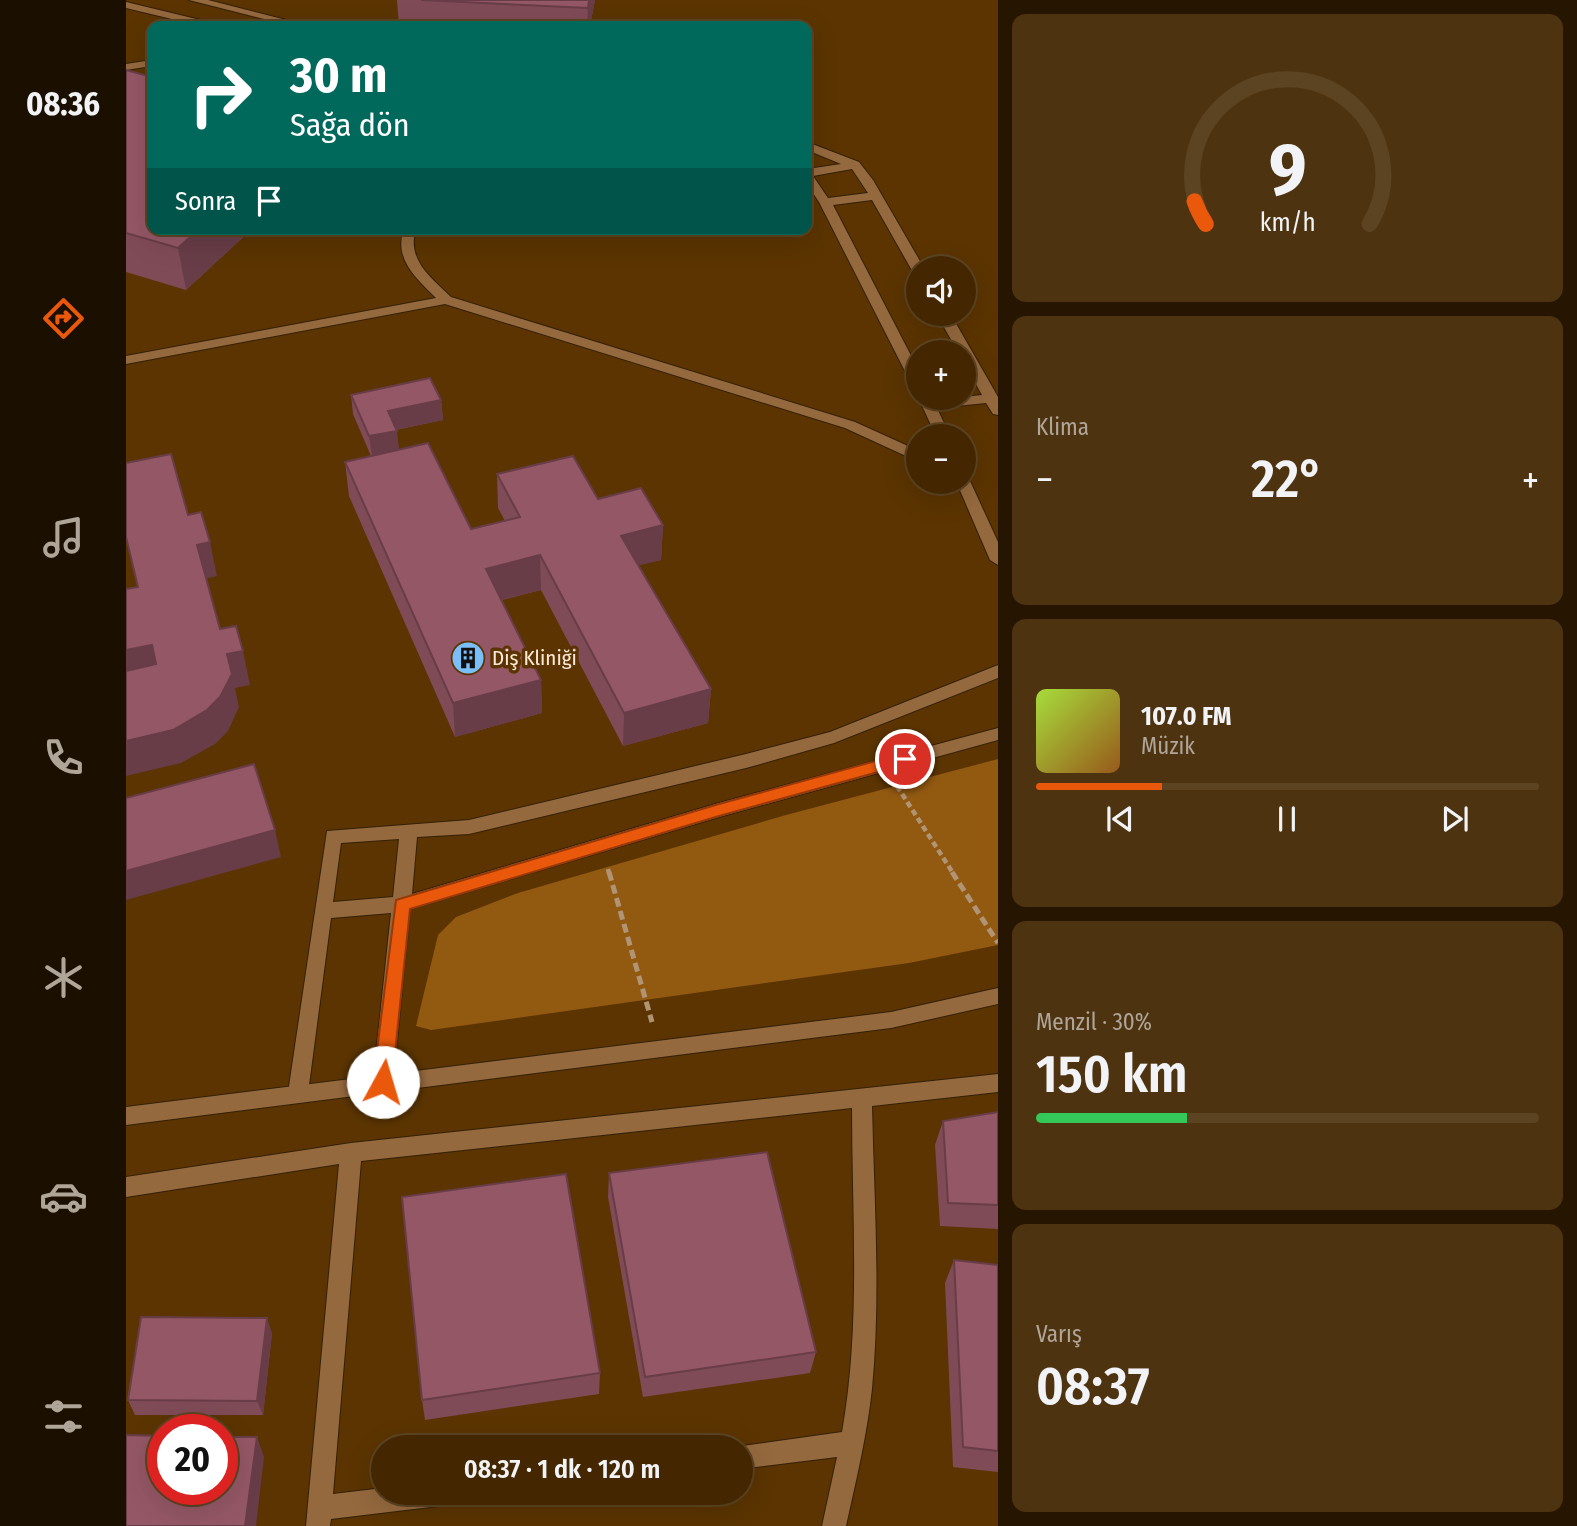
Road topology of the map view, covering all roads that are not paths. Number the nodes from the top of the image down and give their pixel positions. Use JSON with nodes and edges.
{"nodes":[{"id":1,"x":194,"y":0,"type":"edge"},
{"id":2,"x":126,"y":5,"type":"edge"},
{"id":3,"x":192,"y":21,"type":"edge"},
{"id":4,"x":284,"y":21,"type":"edge"},
{"id":5,"x":147,"y":64,"type":"edge"},
{"id":6,"x":126,"y":67,"type":"edge"},
{"id":7,"x":812,"y":148,"type":"edge"},
{"id":8,"x":855,"y":165,"type":"junction"},
{"id":9,"x":812,"y":173,"type":"edge"},
{"id":10,"x":812,"y":182,"type":"edge"},
{"id":11,"x":876,"y":196,"type":"junction"},
{"id":12,"x":825,"y":202,"type":"junction"},
{"id":13,"x":407,"y":235,"type":"edge"},
{"id":14,"x":910,"y":256,"type":"edge"},
{"id":15,"x":446,"y":300,"type":"junction"},
{"id":16,"x":950,"y":326,"type":"edge"},
{"id":17,"x":126,"y":360,"type":"edge"},
{"id":18,"x":906,"y":360,"type":"edge"},
{"id":19,"x":976,"y":404,"type":"edge"},
{"id":20,"x":994,"y":405,"type":"edge"},
{"id":21,"x":906,"y":451,"type":"edge"},
{"id":22,"x":969,"y":494,"type":"edge"},
{"id":23,"x":998,"y":560,"type":"edge"},
{"id":24,"x":998,"y":671,"type":"edge"},
{"id":25,"x":998,"y":734,"type":"edge"},
{"id":26,"x":409,"y":831,"type":"junction"},
{"id":27,"x":402,"y":904,"type":"junction"},
{"id":28,"x":323,"y":911,"type":"junction"},
{"id":29,"x":998,"y":996,"type":"edge"},
{"id":30,"x":383,"y":1082,"type":"junction"},
{"id":31,"x":998,"y":1083,"type":"edge"},
{"id":32,"x":298,"y":1093,"type":"junction"},
{"id":33,"x":862,"y":1100,"type":"junction"},
{"id":34,"x":126,"y":1116,"type":"edge"},
{"id":35,"x":351,"y":1153,"type":"junction"},
{"id":36,"x":126,"y":1187,"type":"edge"},
{"id":37,"x":852,"y":1443,"type":"junction"},
{"id":38,"x":753,"y":1455,"type":"edge"},
{"id":39,"x":383,"y":1505,"type":"edge"},
{"id":40,"x":319,"y":1517,"type":"edge"},
{"id":41,"x":834,"y":1526,"type":"edge"}],
"edges":[{"from":1,"to":4,"type":"street"},
{"from":2,"to":3,"type":"street"},
{"from":5,"to":6,"type":"street"},
{"from":7,"to":8,"type":"street"},
{"from":8,"to":9,"type":"street"},
{"from":8,"to":11,"type":"street"},
{"from":10,"to":12,"type":"street"},
{"from":11,"to":12,"type":"street"},
{"from":11,"to":14,"type":"street"},
{"from":12,"to":18,"type":"street"},
{"from":13,"to":15,"type":"street"},
{"from":15,"to":17,"type":"street"},
{"from":15,"to":21,"type":"street"},
{"from":16,"to":20,"type":"street"},
{"from":19,"to":20,"type":"street"},
{"from":22,"to":23,"type":"street"},
{"from":24,"to":26,"type":"street"},
{"from":25,"to":27,"type":"street"},
{"from":26,"to":27,"type":"street"},
{"from":26,"to":28,"type":"street"},
{"from":27,"to":28,"type":"street"},
{"from":27,"to":30,"type":"street"},
{"from":28,"to":32,"type":"street"},
{"from":29,"to":30,"type":"street"},
{"from":30,"to":32,"type":"street"},
{"from":31,"to":33,"type":"street"},
{"from":32,"to":34,"type":"street"},
{"from":33,"to":35,"type":"street"},
{"from":33,"to":37,"type":"street"},
{"from":35,"to":36,"type":"street"},
{"from":35,"to":40,"type":"street"},
{"from":37,"to":38,"type":"street"},
{"from":37,"to":41,"type":"street"},
{"from":39,"to":40,"type":"street"}]}
